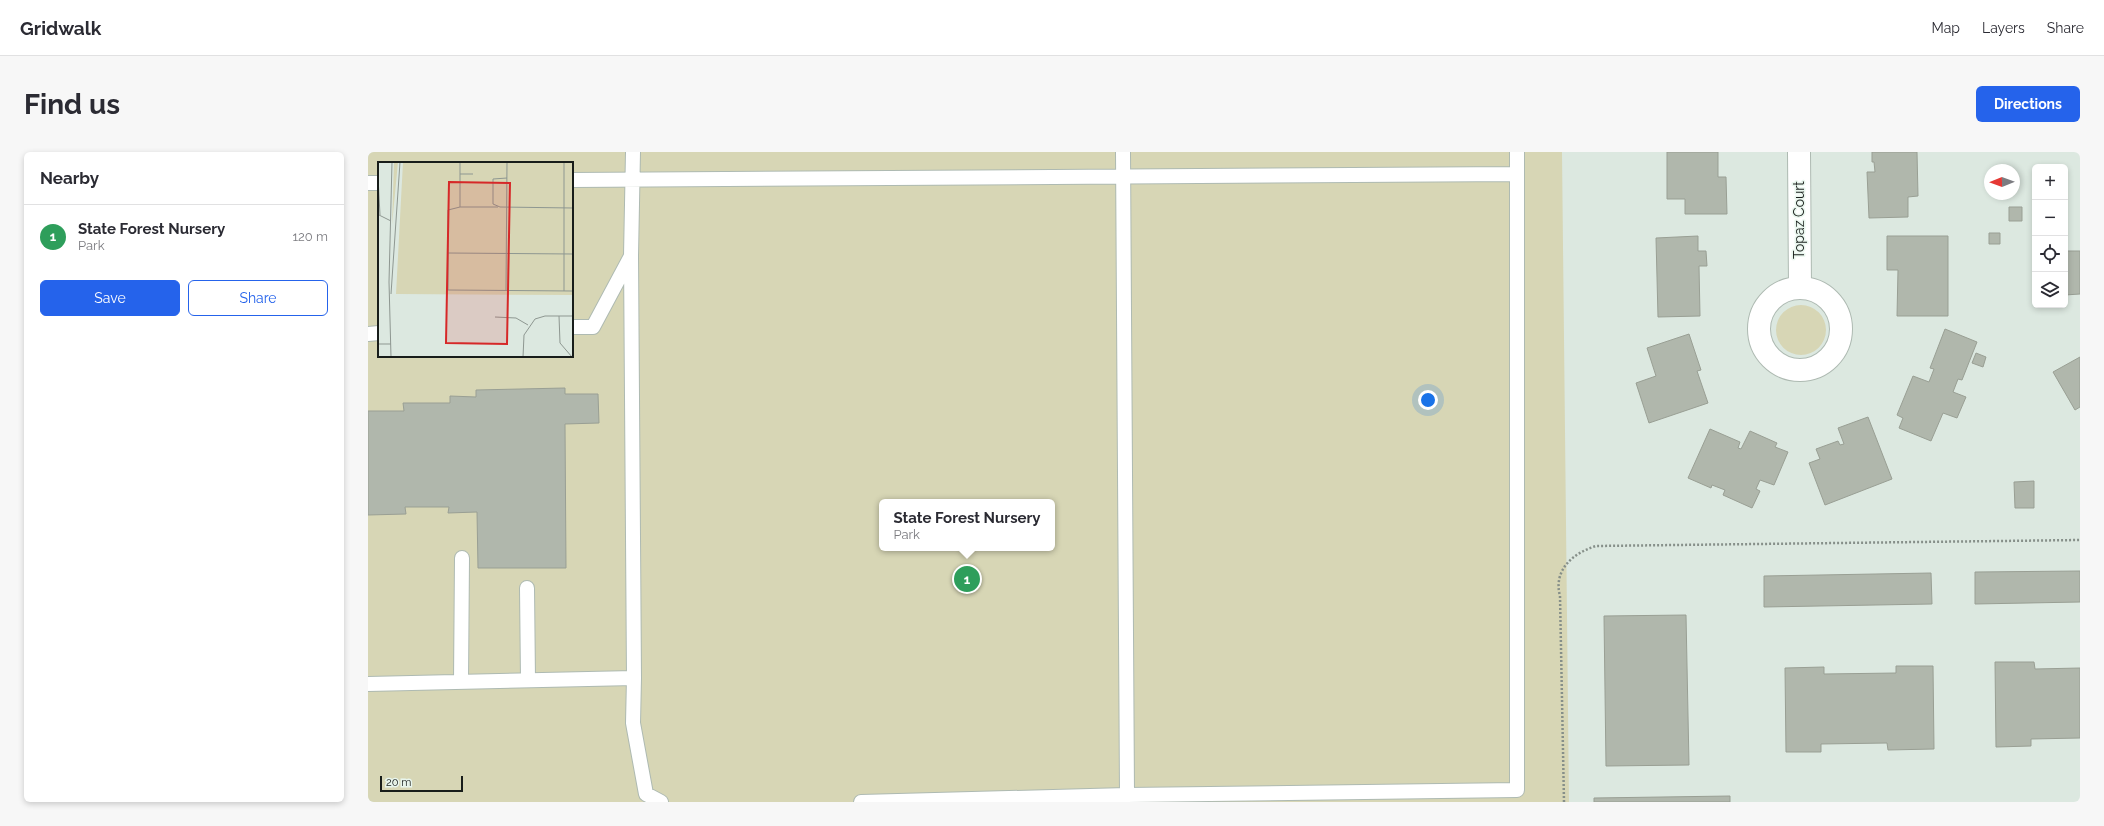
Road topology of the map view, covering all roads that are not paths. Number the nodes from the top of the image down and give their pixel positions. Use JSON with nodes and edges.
{"nodes":[{"id":1,"x":633,"y":152,"type":"edge"},
{"id":2,"x":1123,"y":152,"type":"edge"},
{"id":3,"x":1517,"y":152,"type":"edge"},
{"id":4,"x":1799,"y":152,"type":"edge"},
{"id":5,"x":1517,"y":174,"type":"junction"},
{"id":6,"x":1123,"y":176,"type":"junction"},
{"id":7,"x":633,"y":179,"type":"junction"},
{"id":8,"x":573,"y":180,"type":"edge"},
{"id":9,"x":631,"y":256,"type":"junction"},
{"id":10,"x":1800,"y":288,"type":"dead end"},
{"id":11,"x":573,"y":327,"type":"edge"},
{"id":12,"x":378,"y":333,"type":"edge"},
{"id":13,"x":368,"y":334,"type":"edge"},
{"id":14,"x":462,"y":558,"type":"dead end"},
{"id":15,"x":527,"y":588,"type":"dead end"},
{"id":16,"x":634,"y":678,"type":"junction"},
{"id":17,"x":528,"y":680,"type":"junction"},
{"id":18,"x":461,"y":681,"type":"junction"},
{"id":19,"x":368,"y":684,"type":"edge"},
{"id":20,"x":1127,"y":794,"type":"junction"},
{"id":21,"x":661,"y":802,"type":"edge"},
{"id":22,"x":860,"y":802,"type":"edge"}],
"edges":[{"from":1,"to":7,"type":"lane"},
{"from":2,"to":6,"type":"lane"},
{"from":3,"to":5,"type":"lane"},
{"from":4,"to":10,"type":"street","name":"Topaz Court"},
{"from":5,"to":6,"type":"lane"},
{"from":5,"to":20,"type":"lane"},
{"from":6,"to":7,"type":"lane"},
{"from":6,"to":20,"type":"lane"},
{"from":7,"to":8,"type":"lane"},
{"from":7,"to":9,"type":"lane"},
{"from":9,"to":11,"type":"lane"},
{"from":9,"to":16,"type":"lane"},
{"from":12,"to":13,"type":"lane"},
{"from":14,"to":18,"type":"lane"},
{"from":15,"to":17,"type":"lane"},
{"from":16,"to":17,"type":"lane"},
{"from":16,"to":21,"type":"lane"},
{"from":17,"to":18,"type":"lane"},
{"from":18,"to":19,"type":"lane"},
{"from":20,"to":22,"type":"lane"}]}
